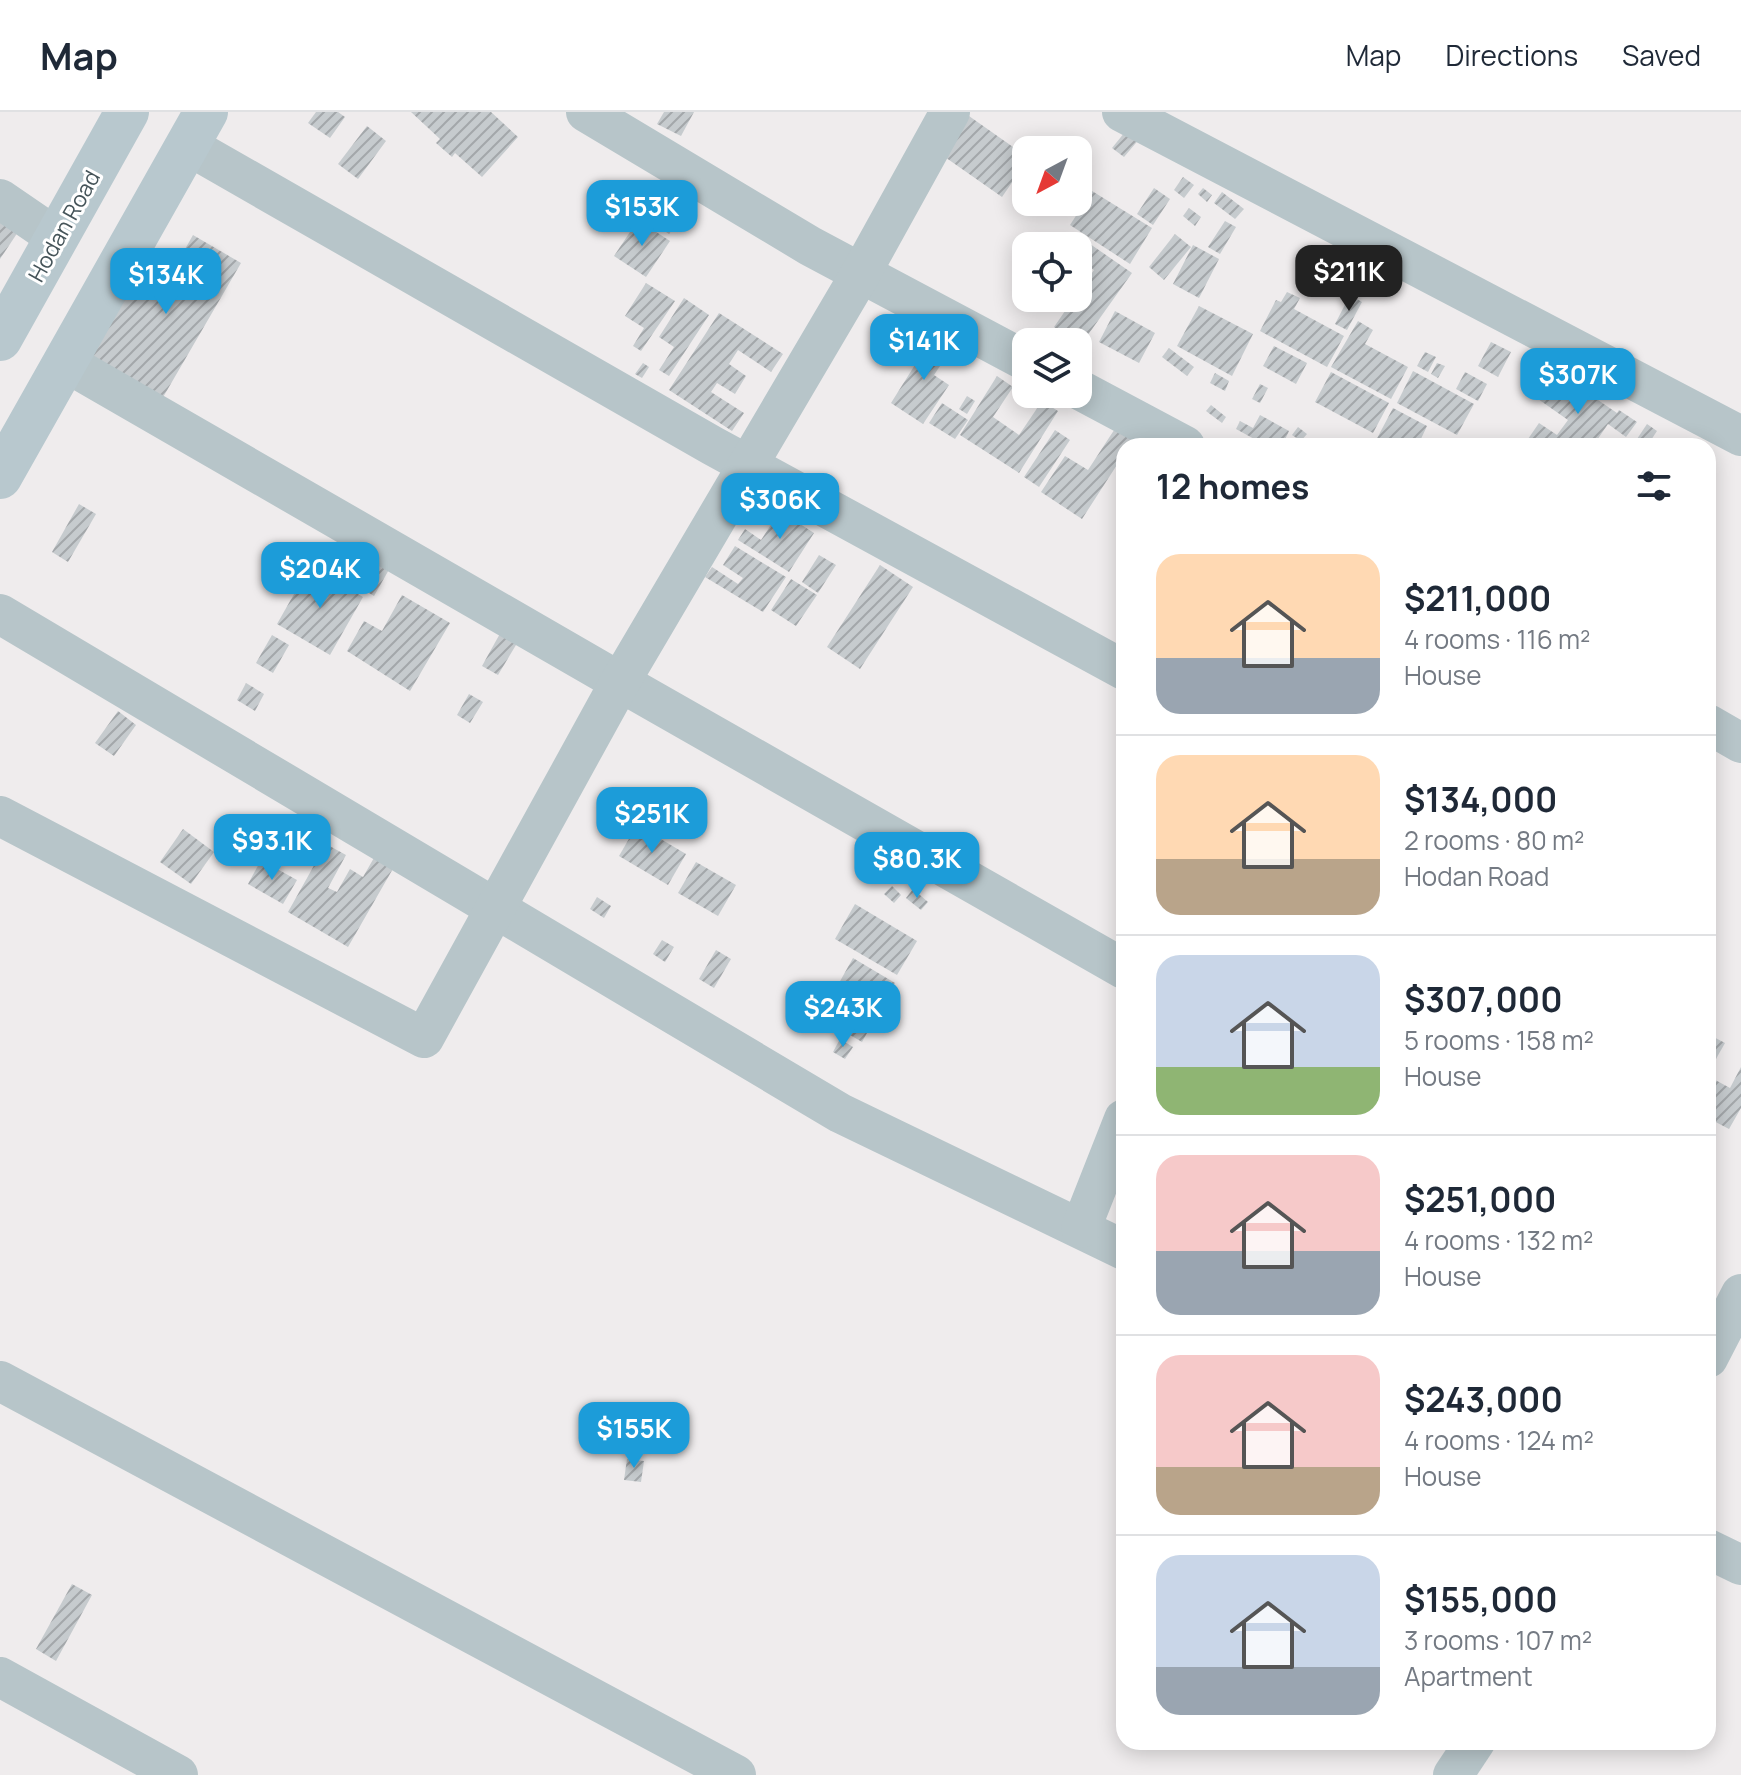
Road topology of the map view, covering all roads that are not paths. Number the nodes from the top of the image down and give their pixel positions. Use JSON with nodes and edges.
{"nodes":[{"id":1,"x":127,"y":112,"type":"edge"},
{"id":2,"x":586,"y":112,"type":"edge"},
{"id":3,"x":950,"y":112,"type":"edge"},
{"id":4,"x":1122,"y":112,"type":"edge"},
{"id":5,"x":196,"y":128,"type":"edge"},
{"id":6,"x":0,"y":199,"type":"edge"},
{"id":7,"x":57,"y":238,"type":"junction"},
{"id":8,"x":861,"y":273,"type":"junction"},
{"id":9,"x":0,"y":339,"type":"edge"},
{"id":10,"x":1012,"y":354,"type":"edge"},
{"id":11,"x":65,"y":362,"type":"junction"},
{"id":12,"x":1092,"y":396,"type":"edge"},
{"id":13,"x":1741,"y":436,"type":"edge"},
{"id":14,"x":1170,"y":438,"type":"edge"},
{"id":15,"x":747,"y":465,"type":"junction"},
{"id":16,"x":0,"y":477,"type":"edge"},
{"id":17,"x":0,"y":614,"type":"edge"},
{"id":18,"x":1116,"y":666,"type":"edge"},
{"id":19,"x":620,"y":682,"type":"junction"},
{"id":20,"x":1716,"y":729,"type":"edge"},
{"id":21,"x":1741,"y":743,"type":"edge"},
{"id":22,"x":0,"y":816,"type":"edge"},
{"id":23,"x":496,"y":909,"type":"junction"},
{"id":24,"x":1116,"y":964,"type":"edge"},
{"id":25,"x":1116,"y":1139,"type":"edge"},
{"id":26,"x":1081,"y":1228,"type":"junction"},
{"id":27,"x":1116,"y":1246,"type":"edge"},
{"id":28,"x":1741,"y":1294,"type":"edge"},
{"id":29,"x":1716,"y":1342,"type":"edge"},
{"id":30,"x":0,"y":1381,"type":"edge"},
{"id":31,"x":1716,"y":1553,"type":"edge"},
{"id":32,"x":1741,"y":1565,"type":"edge"},
{"id":33,"x":0,"y":1677,"type":"edge"},
{"id":34,"x":1470,"y":1750,"type":"edge"},
{"id":35,"x":178,"y":1775,"type":"edge"},
{"id":36,"x":736,"y":1775,"type":"edge"},
{"id":37,"x":1453,"y":1775,"type":"edge"}],
"edges":[{"from":1,"to":7,"type":"main road","name":"Hodan Road"},
{"from":2,"to":8,"type":"street"},
{"from":3,"to":8,"type":"street"},
{"from":4,"to":13,"type":"street"},
{"from":5,"to":11,"type":"main road"},
{"from":5,"to":15,"type":"street"},
{"from":6,"to":7,"type":"street"},
{"from":7,"to":9,"type":"main road","name":"Hodan Road"},
{"from":8,"to":10,"type":"street"},
{"from":8,"to":15,"type":"street"},
{"from":11,"to":16,"type":"main road"},
{"from":11,"to":19,"type":"street"},
{"from":12,"to":14,"type":"street"},
{"from":15,"to":18,"type":"street"},
{"from":15,"to":19,"type":"street"},
{"from":17,"to":23,"type":"street"},
{"from":19,"to":23,"type":"street"},
{"from":19,"to":24,"type":"street"},
{"from":20,"to":21,"type":"street"},
{"from":22,"to":23,"type":"street"},
{"from":23,"to":26,"type":"street"},
{"from":25,"to":26,"type":"street"},
{"from":26,"to":27,"type":"street"},
{"from":28,"to":29,"type":"street"},
{"from":30,"to":36,"type":"street"},
{"from":31,"to":32,"type":"street"},
{"from":33,"to":35,"type":"street"},
{"from":34,"to":37,"type":"street"}]}
